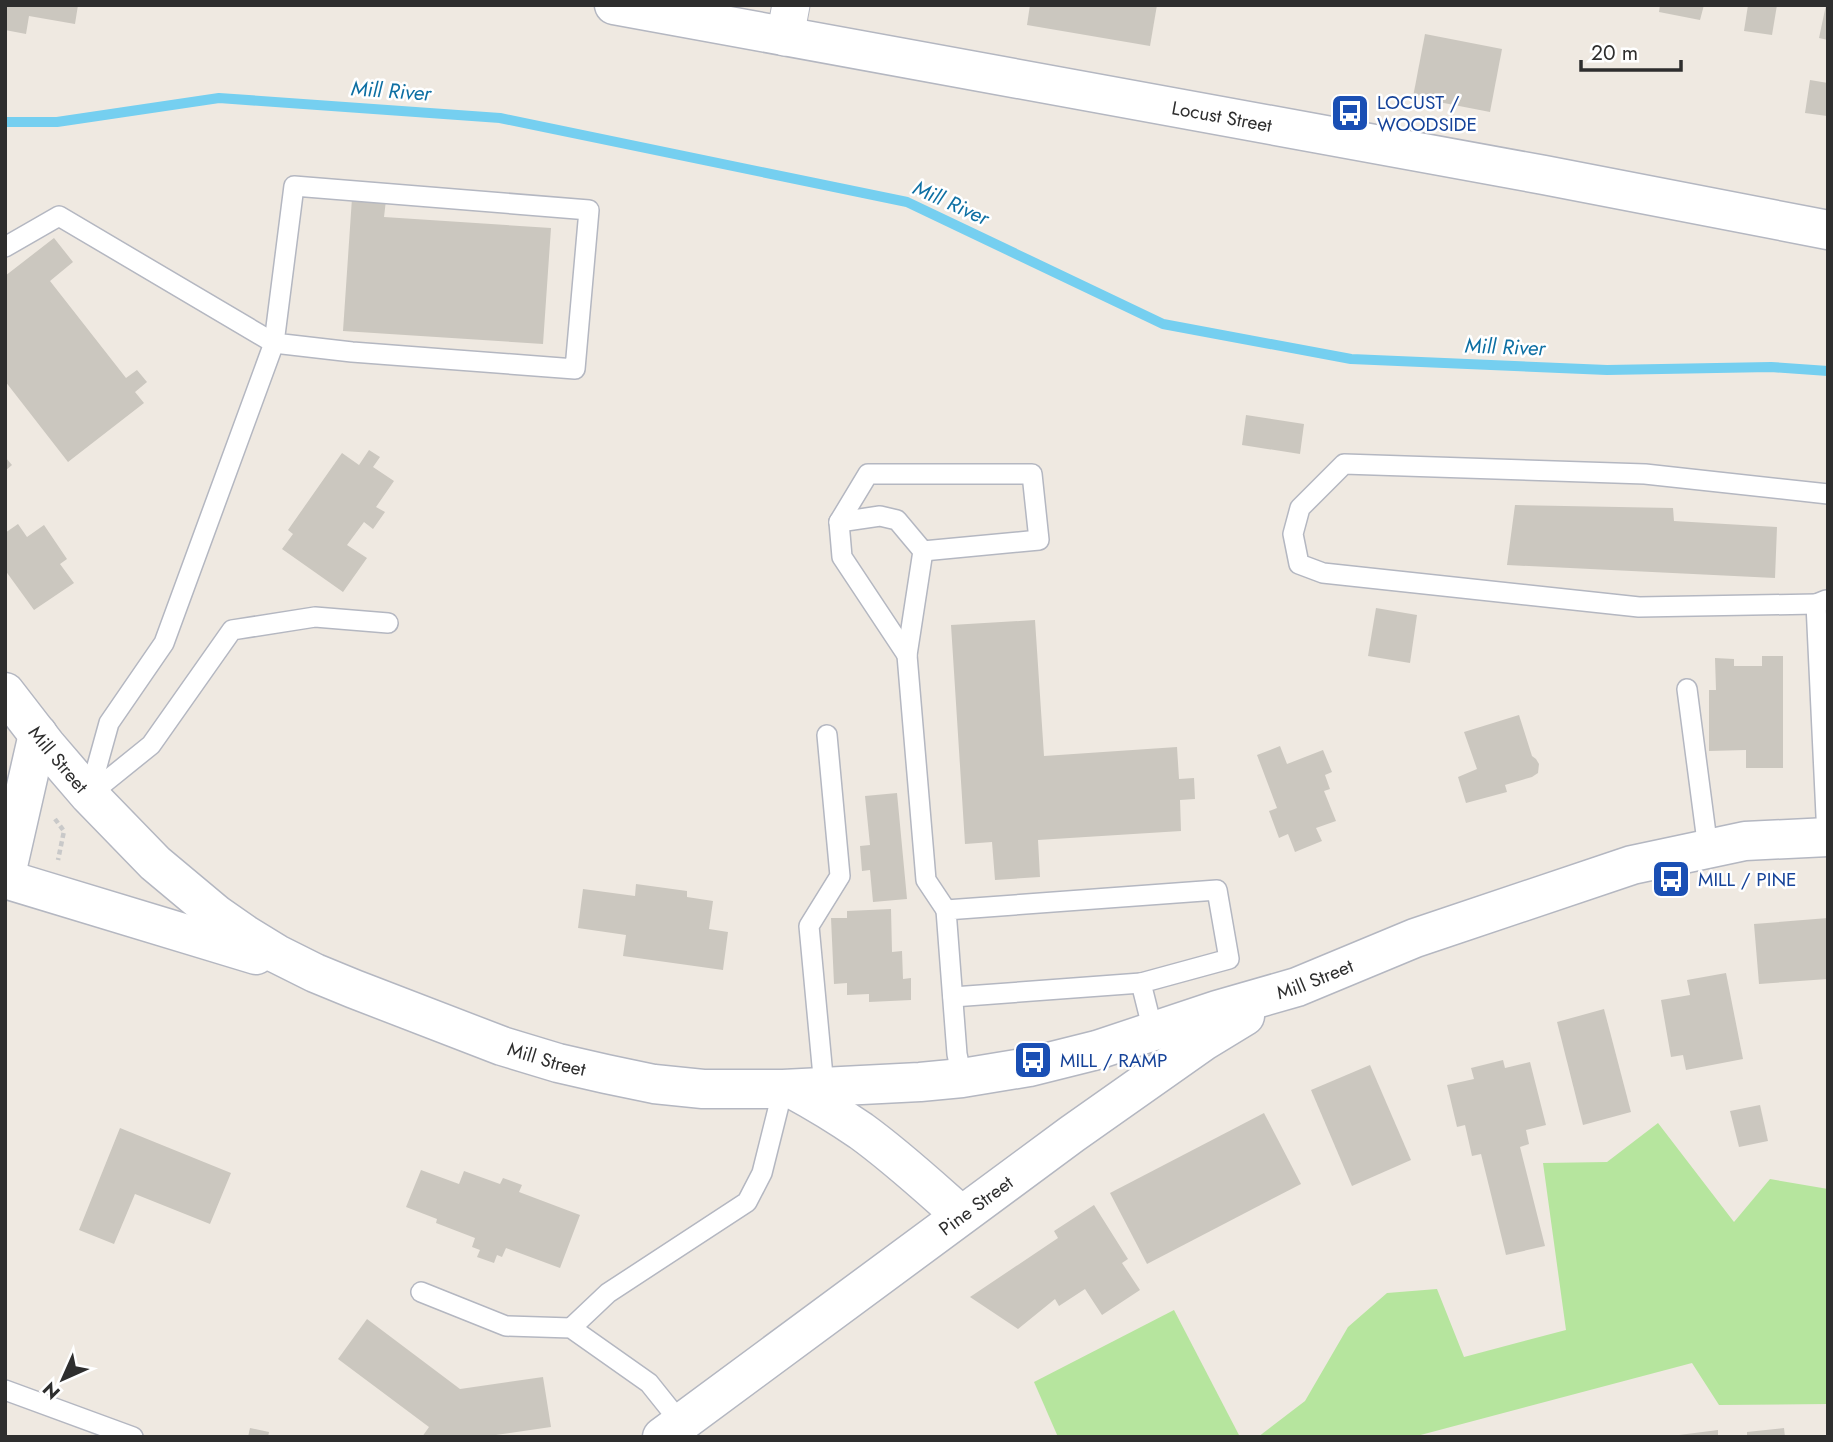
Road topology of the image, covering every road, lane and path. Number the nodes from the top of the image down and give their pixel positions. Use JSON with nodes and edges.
{"nodes":[{"id":1,"x":614,"y":5,"type":"edge"},
{"id":2,"x":788,"y":21,"type":"edge"},
{"id":3,"x":1828,"y":230,"type":"edge"},
{"id":4,"x":5,"y":247,"type":"edge"},
{"id":5,"x":274,"y":343,"type":"junction"},
{"id":6,"x":1828,"y":494,"type":"edge"},
{"id":7,"x":839,"y":522,"type":"junction"},
{"id":8,"x":923,"y":551,"type":"junction"},
{"id":9,"x":1822,"y":602,"type":"edge"},
{"id":10,"x":388,"y":623,"type":"dead end"},
{"id":11,"x":907,"y":655,"type":"junction"},
{"id":12,"x":1687,"y":689,"type":"dead end"},
{"id":13,"x":5,"y":692,"type":"edge"},
{"id":14,"x":38,"y":734,"type":"junction"},
{"id":15,"x":827,"y":735,"type":"dead end"},
{"id":16,"x":89,"y":795,"type":"junction"},
{"id":17,"x":54,"y":819,"type":"dead end"},
{"id":18,"x":1828,"y":837,"type":"edge"},
{"id":19,"x":1708,"y":849,"type":"junction"},
{"id":20,"x":57,"y":866,"type":"dead end"},
{"id":21,"x":5,"y":879,"type":"edge"},
{"id":22,"x":946,"y":910,"type":"junction"},
{"id":23,"x":315,"y":973,"type":"junction"},
{"id":24,"x":1142,"y":983,"type":"junction"},
{"id":25,"x":1297,"y":987,"type":"junction"},
{"id":26,"x":953,"y":997,"type":"junction"},
{"id":27,"x":1153,"y":1031,"type":"junction"},
{"id":28,"x":962,"y":1078,"type":"junction"},
{"id":29,"x":800,"y":1088,"type":"junction"},
{"id":30,"x":961,"y":1215,"type":"junction"},
{"id":31,"x":421,"y":1292,"type":"dead end"},
{"id":32,"x":571,"y":1328,"type":"junction"},
{"id":33,"x":5,"y":1390,"type":"edge"},
{"id":34,"x":678,"y":1432,"type":"edge"},
{"id":35,"x":133,"y":1437,"type":"edge"}],
"edges":[{"from":1,"to":2,"type":"street","name":"Locust Street"},
{"from":2,"to":3,"type":"street","name":"Locust Street"},
{"from":4,"to":5,"type":"lane"},
{"from":5,"to":5,"type":"lane"},
{"from":5,"to":16,"type":"lane"},
{"from":6,"to":9,"type":"lane"},
{"from":7,"to":8,"type":"lane"},
{"from":7,"to":8,"type":"lane"},
{"from":7,"to":11,"type":"lane"},
{"from":8,"to":11,"type":"lane"},
{"from":9,"to":18,"type":"lane"},
{"from":10,"to":16,"type":"lane"},
{"from":11,"to":22,"type":"lane"},
{"from":12,"to":19,"type":"lane"},
{"from":13,"to":14,"type":"street","name":"Mill Street"},
{"from":14,"to":16,"type":"street","name":"Mill Street"},
{"from":14,"to":21,"type":"street"},
{"from":15,"to":29,"type":"lane"},
{"from":16,"to":23,"type":"street","name":"Mill Street"},
{"from":17,"to":20,"type":"path"},
{"from":18,"to":19,"type":"street","name":"Mill Street"},
{"from":19,"to":25,"type":"street","name":"Mill Street"},
{"from":21,"to":23,"type":"street","name":"Mill Street"},
{"from":22,"to":24,"type":"lane"},
{"from":22,"to":26,"type":"lane"},
{"from":23,"to":29,"type":"street","name":"Mill Street"},
{"from":24,"to":26,"type":"lane"},
{"from":24,"to":27,"type":"lane"},
{"from":25,"to":27,"type":"street","name":"Mill Street"},
{"from":25,"to":30,"type":"street","name":"Pine Street"},
{"from":26,"to":28,"type":"lane"},
{"from":27,"to":28,"type":"street","name":"Mill Street"},
{"from":28,"to":29,"type":"street","name":"Mill Street"},
{"from":29,"to":30,"type":"street"},
{"from":29,"to":32,"type":"lane"},
{"from":30,"to":34,"type":"street","name":"Pine Street"},
{"from":31,"to":32,"type":"lane"},
{"from":32,"to":34,"type":"lane"},
{"from":33,"to":35,"type":"lane"}]}
